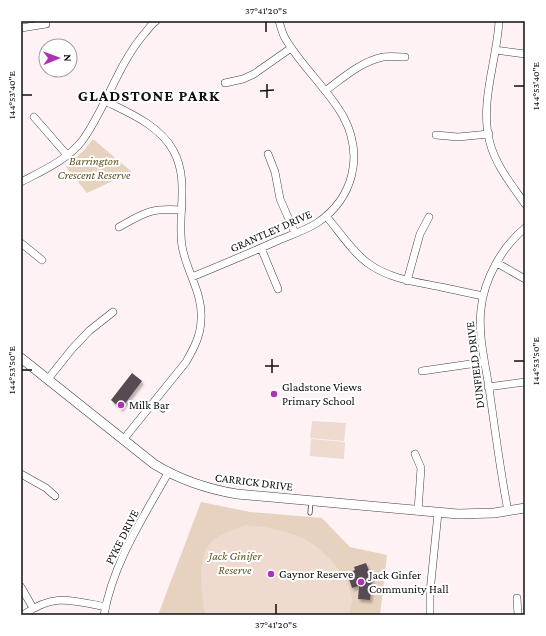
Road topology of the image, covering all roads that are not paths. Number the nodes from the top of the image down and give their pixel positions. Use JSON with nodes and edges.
{"nodes":[{"id":1,"x":279,"y":21,"type":"edge"},
{"id":2,"x":499,"y":21,"type":"edge"},
{"id":3,"x":154,"y":22,"type":"edge"},
{"id":4,"x":46,"y":24,"type":"dead end"},
{"id":5,"x":21,"y":28,"type":"edge"},
{"id":6,"x":291,"y":48,"type":"junction"},
{"id":7,"x":495,"y":50,"type":"junction"},
{"id":8,"x":525,"y":54,"type":"edge"},
{"id":9,"x":405,"y":58,"type":"dead end"},
{"id":10,"x":225,"y":83,"type":"dead end"},
{"id":11,"x":325,"y":91,"type":"junction"},
{"id":12,"x":105,"y":101,"type":"junction"},
{"id":13,"x":34,"y":117,"type":"dead end"},
{"id":14,"x":489,"y":134,"type":"junction"},
{"id":15,"x":436,"y":135,"type":"dead end"},
{"id":16,"x":268,"y":154,"type":"dead end"},
{"id":17,"x":66,"y":155,"type":"junction"},
{"id":18,"x":21,"y":182,"type":"edge"},
{"id":19,"x":525,"y":204,"type":"edge"},
{"id":20,"x":182,"y":210,"type":"junction"},
{"id":21,"x":326,"y":216,"type":"junction"},
{"id":22,"x":429,"y":217,"type":"dead end"},
{"id":23,"x":119,"y":227,"type":"dead end"},
{"id":24,"x":525,"y":228,"type":"edge"},
{"id":25,"x":295,"y":233,"type":"junction"},
{"id":26,"x":21,"y":243,"type":"edge"},
{"id":27,"x":260,"y":248,"type":"junction"},
{"id":28,"x":42,"y":260,"type":"dead end"},
{"id":29,"x":497,"y":264,"type":"junction"},
{"id":30,"x":192,"y":277,"type":"junction"},
{"id":31,"x":525,"y":279,"type":"edge"},
{"id":32,"x":408,"y":281,"type":"junction"},
{"id":33,"x":278,"y":289,"type":"dead end"},
{"id":34,"x":483,"y":296,"type":"junction"},
{"id":35,"x":113,"y":312,"type":"dead end"},
{"id":36,"x":21,"y":358,"type":"edge"},
{"id":37,"x":484,"y":362,"type":"junction"},
{"id":38,"x":422,"y":371,"type":"dead end"},
{"id":39,"x":48,"y":379,"type":"junction"},
{"id":40,"x":525,"y":382,"type":"edge"},
{"id":41,"x":488,"y":387,"type":"junction"},
{"id":42,"x":153,"y":402,"type":"junction"},
{"id":43,"x":163,"y":410,"type":"dead end"},
{"id":44,"x":123,"y":440,"type":"junction"},
{"id":45,"x":415,"y":454,"type":"dead end"},
{"id":46,"x":168,"y":473,"type":"junction"},
{"id":47,"x":21,"y":474,"type":"edge"},
{"id":48,"x":55,"y":496,"type":"dead end"},
{"id":49,"x":311,"y":501,"type":"junction"},
{"id":50,"x":525,"y":508,"type":"edge"},
{"id":51,"x":418,"y":511,"type":"junction"},
{"id":52,"x":508,"y":511,"type":"junction"},
{"id":53,"x":310,"y":513,"type":"dead end"},
{"id":54,"x":438,"y":513,"type":"junction"},
{"id":55,"x":21,"y":587,"type":"edge"},
{"id":56,"x":517,"y":598,"type":"dead end"},
{"id":57,"x":106,"y":607,"type":"junction"},
{"id":58,"x":33,"y":608,"type":"junction"},
{"id":59,"x":23,"y":615,"type":"edge"},
{"id":60,"x":104,"y":615,"type":"edge"},
{"id":61,"x":430,"y":615,"type":"edge"},
{"id":62,"x":518,"y":615,"type":"edge"}],
"edges":[{"from":1,"to":6,"type":"street","name":"GRANTLEY DRIVE"},
{"from":2,"to":7,"type":"street"},
{"from":3,"to":12,"type":"street"},
{"from":4,"to":5,"type":"street"},
{"from":6,"to":10,"type":"street"},
{"from":6,"to":11,"type":"street","name":"GRANTLEY DRIVE"},
{"from":7,"to":8,"type":"street"},
{"from":7,"to":14,"type":"street"},
{"from":9,"to":11,"type":"street"},
{"from":11,"to":21,"type":"street","name":"GRANTLEY DRIVE"},
{"from":12,"to":17,"type":"street"},
{"from":12,"to":20,"type":"street"},
{"from":13,"to":17,"type":"street"},
{"from":14,"to":15,"type":"street"},
{"from":14,"to":19,"type":"street"},
{"from":16,"to":25,"type":"street"},
{"from":17,"to":18,"type":"street"},
{"from":20,"to":23,"type":"street"},
{"from":20,"to":30,"type":"street"},
{"from":21,"to":25,"type":"street","name":"GRANTLEY DRIVE"},
{"from":21,"to":32,"type":"street"},
{"from":22,"to":32,"type":"street"},
{"from":24,"to":29,"type":"street","name":"DUNFIELD DRIVE"},
{"from":25,"to":27,"type":"street","name":"GRANTLEY DRIVE"},
{"from":26,"to":28,"type":"street"},
{"from":27,"to":30,"type":"street","name":"GRANTLEY DRIVE"},
{"from":27,"to":33,"type":"street"},
{"from":29,"to":31,"type":"street"},
{"from":29,"to":34,"type":"street","name":"DUNFIELD DRIVE"},
{"from":30,"to":42,"type":"street"},
{"from":32,"to":34,"type":"street"},
{"from":34,"to":37,"type":"street","name":"DUNFIELD DRIVE"},
{"from":35,"to":39,"type":"street"},
{"from":36,"to":39,"type":"street","name":"CARRICK DRIVE"},
{"from":37,"to":38,"type":"street"},
{"from":37,"to":41,"type":"street","name":"DUNFIELD DRIVE"},
{"from":39,"to":44,"type":"street","name":"CARRICK DRIVE"},
{"from":40,"to":41,"type":"street"},
{"from":41,"to":52,"type":"street","name":"DUNFIELD DRIVE"},
{"from":42,"to":43,"type":"lane"},
{"from":42,"to":44,"type":"street"},
{"from":44,"to":46,"type":"street","name":"CARRICK DRIVE"},
{"from":45,"to":51,"type":"street"},
{"from":46,"to":49,"type":"street","name":"CARRICK DRIVE"},
{"from":46,"to":57,"type":"street","name":"PYKE DRIVE"},
{"from":47,"to":48,"type":"street"},
{"from":49,"to":51,"type":"street","name":"CARRICK DRIVE"},
{"from":49,"to":53,"type":"lane"},
{"from":50,"to":52,"type":"street","name":"CARRICK DRIVE"},
{"from":51,"to":54,"type":"street","name":"CARRICK DRIVE"},
{"from":52,"to":54,"type":"street","name":"CARRICK DRIVE"},
{"from":54,"to":61,"type":"street"},
{"from":55,"to":58,"type":"street"},
{"from":56,"to":62,"type":"street"},
{"from":57,"to":58,"type":"street"},
{"from":57,"to":60,"type":"street","name":"PYKE DRIVE"},
{"from":58,"to":59,"type":"street"}]}
